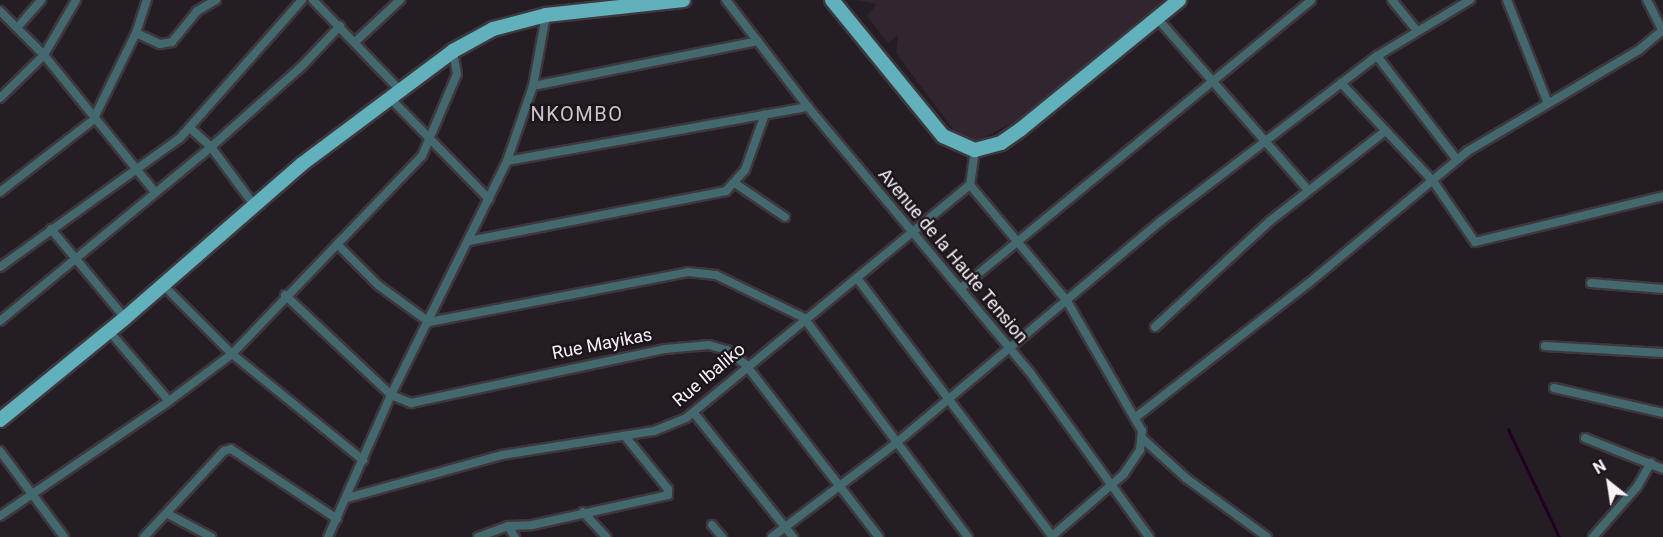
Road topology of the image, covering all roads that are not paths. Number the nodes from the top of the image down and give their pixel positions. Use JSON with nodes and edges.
{"nodes":[{"id":1,"x":40,"y":0,"type":"edge"},
{"id":2,"x":76,"y":0,"type":"edge"},
{"id":3,"x":147,"y":0,"type":"edge"},
{"id":4,"x":216,"y":0,"type":"edge"},
{"id":5,"x":302,"y":0,"type":"edge"},
{"id":6,"x":313,"y":0,"type":"edge"},
{"id":7,"x":400,"y":0,"type":"edge"},
{"id":8,"x":683,"y":0,"type":"edge"},
{"id":9,"x":726,"y":0,"type":"edge"},
{"id":10,"x":832,"y":0,"type":"edge"},
{"id":11,"x":1179,"y":0,"type":"edge"},
{"id":12,"x":1311,"y":0,"type":"edge"},
{"id":13,"x":1392,"y":0,"type":"edge"},
{"id":14,"x":1470,"y":0,"type":"edge"},
{"id":15,"x":1507,"y":0,"type":"edge"},
{"id":16,"x":1647,"y":0,"type":"edge"},
{"id":17,"x":0,"y":11,"type":"edge"},
{"id":18,"x":546,"y":15,"type":"junction"},
{"id":19,"x":1157,"y":18,"type":"junction"},
{"id":20,"x":340,"y":26,"type":"junction"},
{"id":21,"x":17,"y":28,"type":"junction"},
{"id":22,"x":1663,"y":30,"type":"edge"},
{"id":23,"x":1417,"y":31,"type":"junction"},
{"id":24,"x":136,"y":33,"type":"junction"},
{"id":25,"x":758,"y":41,"type":"junction"},
{"id":26,"x":355,"y":42,"type":"junction"},
{"id":27,"x":453,"y":51,"type":"junction"},
{"id":28,"x":44,"y":56,"type":"junction"},
{"id":29,"x":1377,"y":56,"type":"junction"},
{"id":30,"x":1214,"y":82,"type":"junction"},
{"id":31,"x":1341,"y":83,"type":"junction"},
{"id":32,"x":533,"y":86,"type":"junction"},
{"id":33,"x":394,"y":93,"type":"junction"},
{"id":34,"x":0,"y":98,"type":"edge"},
{"id":35,"x":1547,"y":101,"type":"junction"},
{"id":36,"x":808,"y":107,"type":"junction"},
{"id":37,"x":765,"y":114,"type":"junction"},
{"id":38,"x":93,"y":120,"type":"junction"},
{"id":39,"x":190,"y":128,"type":"junction"},
{"id":40,"x":1384,"y":132,"type":"junction"},
{"id":41,"x":431,"y":139,"type":"junction"},
{"id":42,"x":1267,"y":140,"type":"junction"},
{"id":43,"x":211,"y":147,"type":"junction"},
{"id":44,"x":975,"y":150,"type":"junction"},
{"id":45,"x":1457,"y":160,"type":"junction"},
{"id":46,"x":507,"y":161,"type":"junction"},
{"id":47,"x":135,"y":169,"type":"junction"},
{"id":48,"x":1432,"y":181,"type":"junction"},
{"id":49,"x":736,"y":184,"type":"junction"},
{"id":50,"x":970,"y":185,"type":"junction"},
{"id":51,"x":1307,"y":189,"type":"junction"},
{"id":52,"x":0,"y":192,"type":"edge"},
{"id":53,"x":155,"y":192,"type":"junction"},
{"id":54,"x":1663,"y":196,"type":"edge"},
{"id":55,"x":489,"y":199,"type":"junction"},
{"id":56,"x":254,"y":205,"type":"junction"},
{"id":57,"x":785,"y":217,"type":"dead end"},
{"id":58,"x":51,"y":230,"type":"junction"},
{"id":59,"x":912,"y":231,"type":"junction"},
{"id":60,"x":469,"y":241,"type":"junction"},
{"id":61,"x":1015,"y":241,"type":"junction"},
{"id":62,"x":337,"y":244,"type":"junction"},
{"id":63,"x":74,"y":258,"type":"junction"},
{"id":64,"x":0,"y":267,"type":"edge"},
{"id":65,"x":857,"y":278,"type":"junction"},
{"id":66,"x":1592,"y":283,"type":"dead end"},
{"id":67,"x":162,"y":284,"type":"junction"},
{"id":68,"x":961,"y":288,"type":"junction"},
{"id":69,"x":1663,"y":289,"type":"edge"},
{"id":70,"x":285,"y":295,"type":"junction"},
{"id":71,"x":1067,"y":302,"type":"junction"},
{"id":72,"x":126,"y":318,"type":"junction"},
{"id":73,"x":804,"y":318,"type":"junction"},
{"id":74,"x":0,"y":321,"type":"edge"},
{"id":75,"x":429,"y":322,"type":"junction"},
{"id":76,"x":1155,"y":327,"type":"dead end"},
{"id":77,"x":110,"y":331,"type":"junction"},
{"id":78,"x":1545,"y":346,"type":"dead end"},
{"id":79,"x":1011,"y":349,"type":"junction"},
{"id":80,"x":1663,"y":353,"type":"edge"},
{"id":81,"x":232,"y":354,"type":"junction"},
{"id":82,"x":747,"y":365,"type":"junction"},
{"id":83,"x":1554,"y":388,"type":"dead end"},
{"id":84,"x":391,"y":395,"type":"junction"},
{"id":85,"x":950,"y":397,"type":"junction"},
{"id":86,"x":169,"y":401,"type":"junction"},
{"id":87,"x":694,"y":413,"type":"junction"},
{"id":88,"x":1663,"y":413,"type":"edge"},
{"id":89,"x":1136,"y":417,"type":"junction"},
{"id":90,"x":0,"y":420,"type":"edge"},
{"id":91,"x":625,"y":436,"type":"junction"},
{"id":92,"x":1585,"y":438,"type":"dead end"},
{"id":93,"x":1143,"y":439,"type":"junction"},
{"id":94,"x":895,"y":444,"type":"junction"},
{"id":95,"x":0,"y":451,"type":"edge"},
{"id":96,"x":363,"y":460,"type":"junction"},
{"id":97,"x":1650,"y":463,"type":"junction"},
{"id":98,"x":1663,"y":469,"type":"edge"},
{"id":99,"x":1113,"y":485,"type":"junction"},
{"id":100,"x":841,"y":486,"type":"junction"},
{"id":101,"x":33,"y":495,"type":"junction"},
{"id":102,"x":347,"y":498,"type":"junction"},
{"id":103,"x":583,"y":512,"type":"junction"},
{"id":104,"x":168,"y":514,"type":"junction"},
{"id":105,"x":0,"y":516,"type":"edge"},
{"id":106,"x":337,"y":519,"type":"junction"},
{"id":107,"x":712,"y":525,"type":"dead end"},
{"id":108,"x":507,"y":526,"type":"junction"},
{"id":109,"x":787,"y":526,"type":"junction"},
{"id":110,"x":64,"y":537,"type":"edge"},
{"id":111,"x":144,"y":537,"type":"edge"},
{"id":112,"x":211,"y":537,"type":"edge"},
{"id":113,"x":328,"y":537,"type":"edge"},
{"id":114,"x":478,"y":537,"type":"edge"},
{"id":115,"x":515,"y":537,"type":"edge"},
{"id":116,"x":606,"y":537,"type":"edge"},
{"id":117,"x":722,"y":537,"type":"edge"},
{"id":118,"x":772,"y":537,"type":"edge"},
{"id":119,"x":794,"y":537,"type":"edge"},
{"id":120,"x":879,"y":537,"type":"edge"},
{"id":121,"x":968,"y":537,"type":"edge"},
{"id":122,"x":1052,"y":537,"type":"edge"},
{"id":123,"x":1149,"y":537,"type":"edge"},
{"id":124,"x":1267,"y":537,"type":"edge"},
{"id":125,"x":1593,"y":537,"type":"edge"}],
"edges":[{"from":1,"to":21,"type":"street"},
{"from":2,"to":28,"type":"street"},
{"from":3,"to":24,"type":"street"},
{"from":4,"to":24,"type":"street"},
{"from":5,"to":39,"type":"street"},
{"from":6,"to":20,"type":"street"},
{"from":7,"to":26,"type":"street"},
{"from":8,"to":18,"type":"main road"},
{"from":9,"to":25,"type":"street","name":"Avenue de la Haute Tension"},
{"from":10,"to":44,"type":"main road"},
{"from":11,"to":19,"type":"main road"},
{"from":12,"to":30,"type":"street"},
{"from":13,"to":23,"type":"street"},
{"from":14,"to":23,"type":"street"},
{"from":15,"to":35,"type":"street"},
{"from":16,"to":22,"type":"street"},
{"from":17,"to":21,"type":"street"},
{"from":18,"to":27,"type":"main road"},
{"from":18,"to":32,"type":"street"},
{"from":19,"to":30,"type":"street"},
{"from":19,"to":44,"type":"main road"},
{"from":20,"to":26,"type":"street"},
{"from":20,"to":43,"type":"street"},
{"from":21,"to":28,"type":"street"},
{"from":22,"to":35,"type":"street"},
{"from":23,"to":29,"type":"street"},
{"from":24,"to":38,"type":"street"},
{"from":25,"to":32,"type":"street"},
{"from":25,"to":36,"type":"street","name":"Avenue de la Haute Tension"},
{"from":26,"to":33,"type":"street"},
{"from":27,"to":33,"type":"main road"},
{"from":27,"to":41,"type":"street"},
{"from":28,"to":34,"type":"street"},
{"from":28,"to":38,"type":"street"},
{"from":29,"to":31,"type":"street"},
{"from":29,"to":45,"type":"street"},
{"from":30,"to":42,"type":"street"},
{"from":30,"to":61,"type":"street"},
{"from":31,"to":40,"type":"street"},
{"from":31,"to":42,"type":"street"},
{"from":32,"to":46,"type":"street"},
{"from":33,"to":41,"type":"street"},
{"from":33,"to":56,"type":"main road"},
{"from":35,"to":45,"type":"street"},
{"from":36,"to":37,"type":"street"},
{"from":36,"to":59,"type":"street","name":"Avenue de la Haute Tension"},
{"from":37,"to":46,"type":"street"},
{"from":37,"to":49,"type":"street"},
{"from":38,"to":47,"type":"street"},
{"from":38,"to":52,"type":"street"},
{"from":39,"to":43,"type":"street"},
{"from":39,"to":47,"type":"street"},
{"from":40,"to":48,"type":"street"},
{"from":40,"to":51,"type":"street"},
{"from":41,"to":55,"type":"street"},
{"from":41,"to":62,"type":"street"},
{"from":42,"to":51,"type":"street"},
{"from":42,"to":71,"type":"street"},
{"from":43,"to":53,"type":"street"},
{"from":43,"to":56,"type":"street"},
{"from":44,"to":50,"type":"street"},
{"from":45,"to":48,"type":"street"},
{"from":46,"to":55,"type":"street"},
{"from":47,"to":53,"type":"street"},
{"from":47,"to":58,"type":"street"},
{"from":48,"to":54,"type":"street"},
{"from":48,"to":89,"type":"street"},
{"from":49,"to":57,"type":"street"},
{"from":49,"to":60,"type":"street"},
{"from":50,"to":59,"type":"street","name":"Rue Ibaliko"},
{"from":50,"to":61,"type":"street"},
{"from":51,"to":76,"type":"street"},
{"from":53,"to":63,"type":"street"},
{"from":55,"to":60,"type":"street"},
{"from":56,"to":67,"type":"main road"},
{"from":58,"to":63,"type":"street"},
{"from":58,"to":64,"type":"street"},
{"from":59,"to":65,"type":"street","name":"Rue Ibaliko"},
{"from":59,"to":68,"type":"street","name":"Avenue de la Haute Tension"},
{"from":60,"to":75,"type":"street"},
{"from":61,"to":68,"type":"street"},
{"from":61,"to":71,"type":"street"},
{"from":62,"to":70,"type":"street"},
{"from":62,"to":75,"type":"street"},
{"from":63,"to":72,"type":"street"},
{"from":63,"to":74,"type":"street"},
{"from":65,"to":73,"type":"street","name":"Rue Ibaliko"},
{"from":65,"to":85,"type":"street"},
{"from":66,"to":69,"type":"street"},
{"from":67,"to":72,"type":"main road"},
{"from":67,"to":81,"type":"street"},
{"from":68,"to":79,"type":"street","name":"Avenue de la Haute Tension"},
{"from":70,"to":81,"type":"street"},
{"from":70,"to":84,"type":"street"},
{"from":71,"to":79,"type":"street"},
{"from":71,"to":89,"type":"street"},
{"from":72,"to":77,"type":"main road"},
{"from":73,"to":75,"type":"street"},
{"from":73,"to":82,"type":"street","name":"Rue Ibaliko"},
{"from":73,"to":94,"type":"street"},
{"from":75,"to":84,"type":"street"},
{"from":77,"to":86,"type":"street"},
{"from":77,"to":90,"type":"main road"},
{"from":78,"to":80,"type":"street"},
{"from":79,"to":85,"type":"street"},
{"from":79,"to":99,"type":"street","name":"Avenue de la Haute Tension"},
{"from":81,"to":86,"type":"street"},
{"from":81,"to":96,"type":"street"},
{"from":82,"to":84,"type":"street","name":"Rue Mayikas"},
{"from":82,"to":87,"type":"street","name":"Rue Ibaliko"},
{"from":82,"to":100,"type":"street","name":"Rue Mayikas"},
{"from":83,"to":88,"type":"street"},
{"from":84,"to":96,"type":"street"},
{"from":85,"to":94,"type":"street"},
{"from":85,"to":122,"type":"street"},
{"from":86,"to":101,"type":"street"},
{"from":87,"to":91,"type":"street","name":"Rue Ibaliko"},
{"from":87,"to":109,"type":"street"},
{"from":89,"to":93,"type":"street"},
{"from":91,"to":102,"type":"street","name":"Rue Ibaliko"},
{"from":91,"to":103,"type":"street"},
{"from":92,"to":97,"type":"street"},
{"from":93,"to":99,"type":"street"},
{"from":93,"to":124,"type":"street"},
{"from":94,"to":100,"type":"street"},
{"from":94,"to":121,"type":"street"},
{"from":95,"to":101,"type":"street"},
{"from":96,"to":102,"type":"street"},
{"from":97,"to":98,"type":"street"},
{"from":97,"to":125,"type":"street"},
{"from":99,"to":122,"type":"street"},
{"from":99,"to":123,"type":"street","name":"Avenue de la Haute Tension"},
{"from":100,"to":109,"type":"street"},
{"from":100,"to":120,"type":"street","name":"Rue Mayikas"},
{"from":101,"to":105,"type":"street"},
{"from":101,"to":110,"type":"street"},
{"from":102,"to":106,"type":"street"},
{"from":103,"to":108,"type":"street"},
{"from":103,"to":116,"type":"street"},
{"from":104,"to":106,"type":"street"},
{"from":104,"to":111,"type":"street"},
{"from":104,"to":112,"type":"street"},
{"from":106,"to":113,"type":"street"},
{"from":107,"to":117,"type":"street"},
{"from":108,"to":114,"type":"street"},
{"from":108,"to":115,"type":"street"},
{"from":109,"to":118,"type":"street"},
{"from":109,"to":119,"type":"street"}]}
